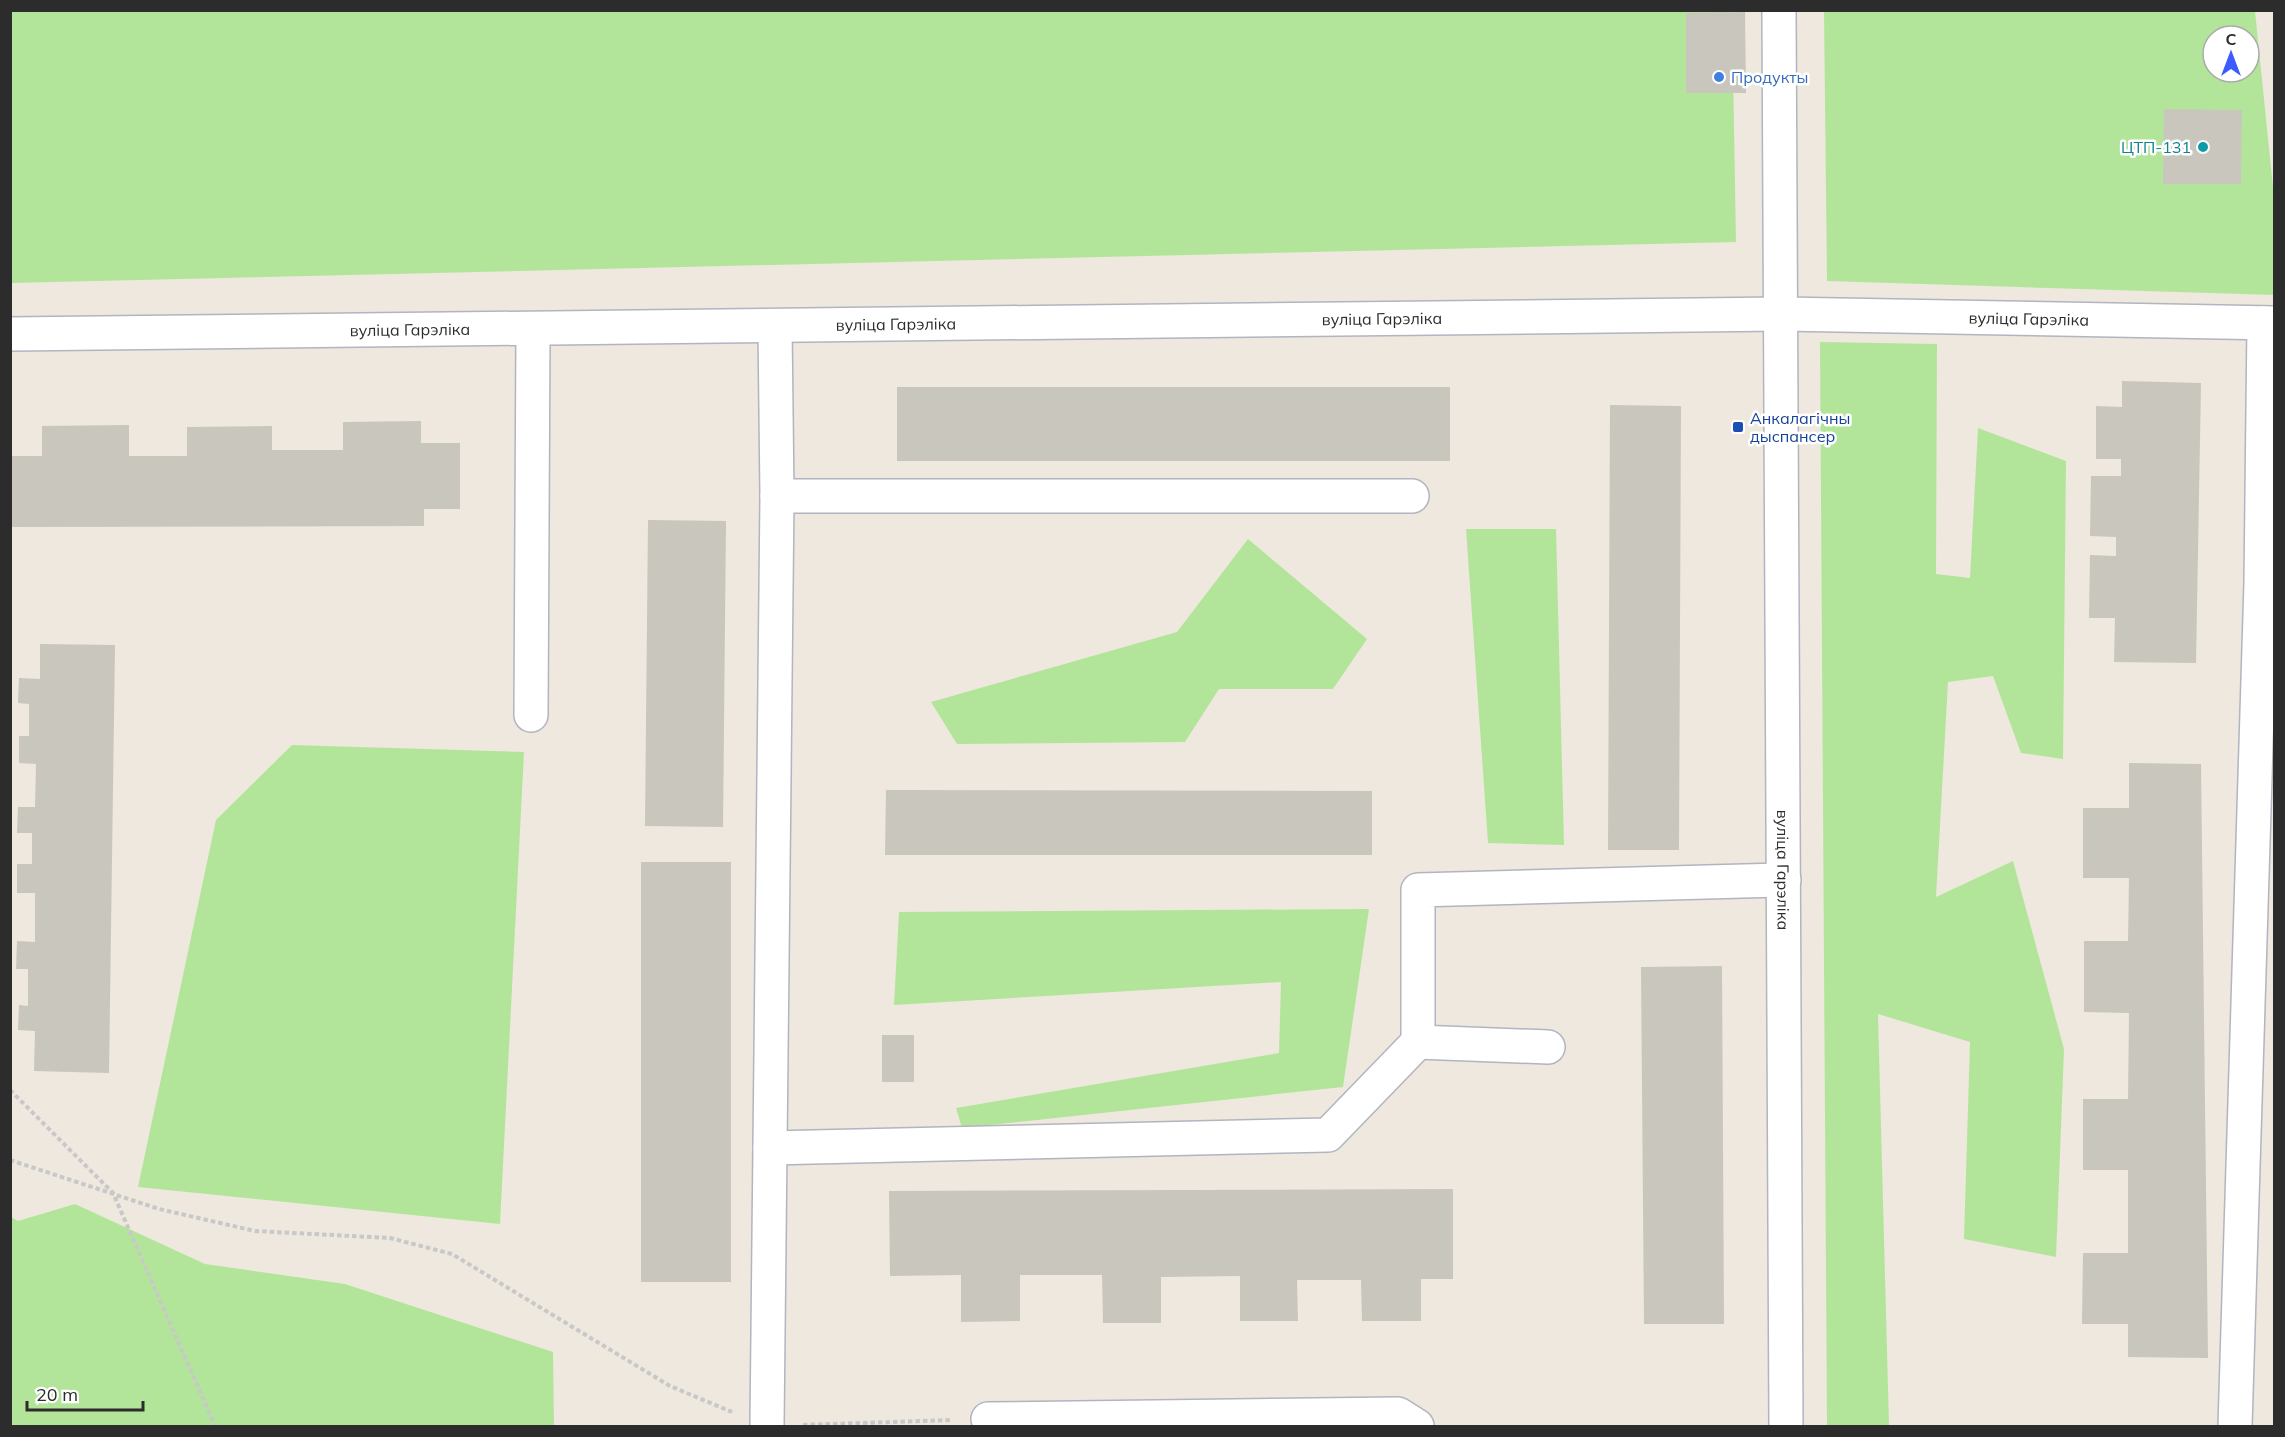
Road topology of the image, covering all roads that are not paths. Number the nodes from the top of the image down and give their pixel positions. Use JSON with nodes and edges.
{"nodes":[{"id":1,"x":1779,"y":10,"type":"edge"},
{"id":2,"x":1782,"y":314,"type":"junction"},
{"id":3,"x":2269,"y":323,"type":"edge"},
{"id":4,"x":775,"y":327,"type":"junction"},
{"id":5,"x":533,"y":330,"type":"junction"},
{"id":6,"x":10,"y":334,"type":"edge"},
{"id":7,"x":777,"y":496,"type":"junction"},
{"id":8,"x":1412,"y":496,"type":"dead end"},
{"id":9,"x":531,"y":715,"type":"dead end"},
{"id":10,"x":1784,"y":880,"type":"junction"},
{"id":11,"x":1418,"y":1042,"type":"junction"},
{"id":12,"x":1548,"y":1047,"type":"dead end"},
{"id":13,"x":770,"y":1148,"type":"junction"},
{"id":14,"x":988,"y":1419,"type":"road end"},
{"id":15,"x":767,"y":1426,"type":"edge"},
{"id":16,"x":1417,"y":1426,"type":"edge"},
{"id":17,"x":1786,"y":1426,"type":"edge"},
{"id":18,"x":2235,"y":1426,"type":"edge"}],
"edges":[{"from":1,"to":2,"type":"street","name":"вуліца Гарэліка"},
{"from":2,"to":3,"type":"street","name":"вуліца Гарэліка"},
{"from":2,"to":4,"type":"street","name":"вуліца Гарэліка"},
{"from":2,"to":10,"type":"street","name":"вуліца Гарэліка"},
{"from":3,"to":18,"type":"street"},
{"from":4,"to":5,"type":"street","name":"вуліца Гарэліка"},
{"from":4,"to":7,"type":"street"},
{"from":5,"to":6,"type":"street","name":"вуліца Гарэліка"},
{"from":5,"to":9,"type":"street"},
{"from":7,"to":8,"type":"street"},
{"from":7,"to":13,"type":"street"},
{"from":10,"to":11,"type":"street"},
{"from":10,"to":17,"type":"street","name":"вуліца Гарэліка"},
{"from":11,"to":12,"type":"street"},
{"from":11,"to":13,"type":"street"},
{"from":13,"to":15,"type":"street"},
{"from":14,"to":16,"type":"street"}]}
